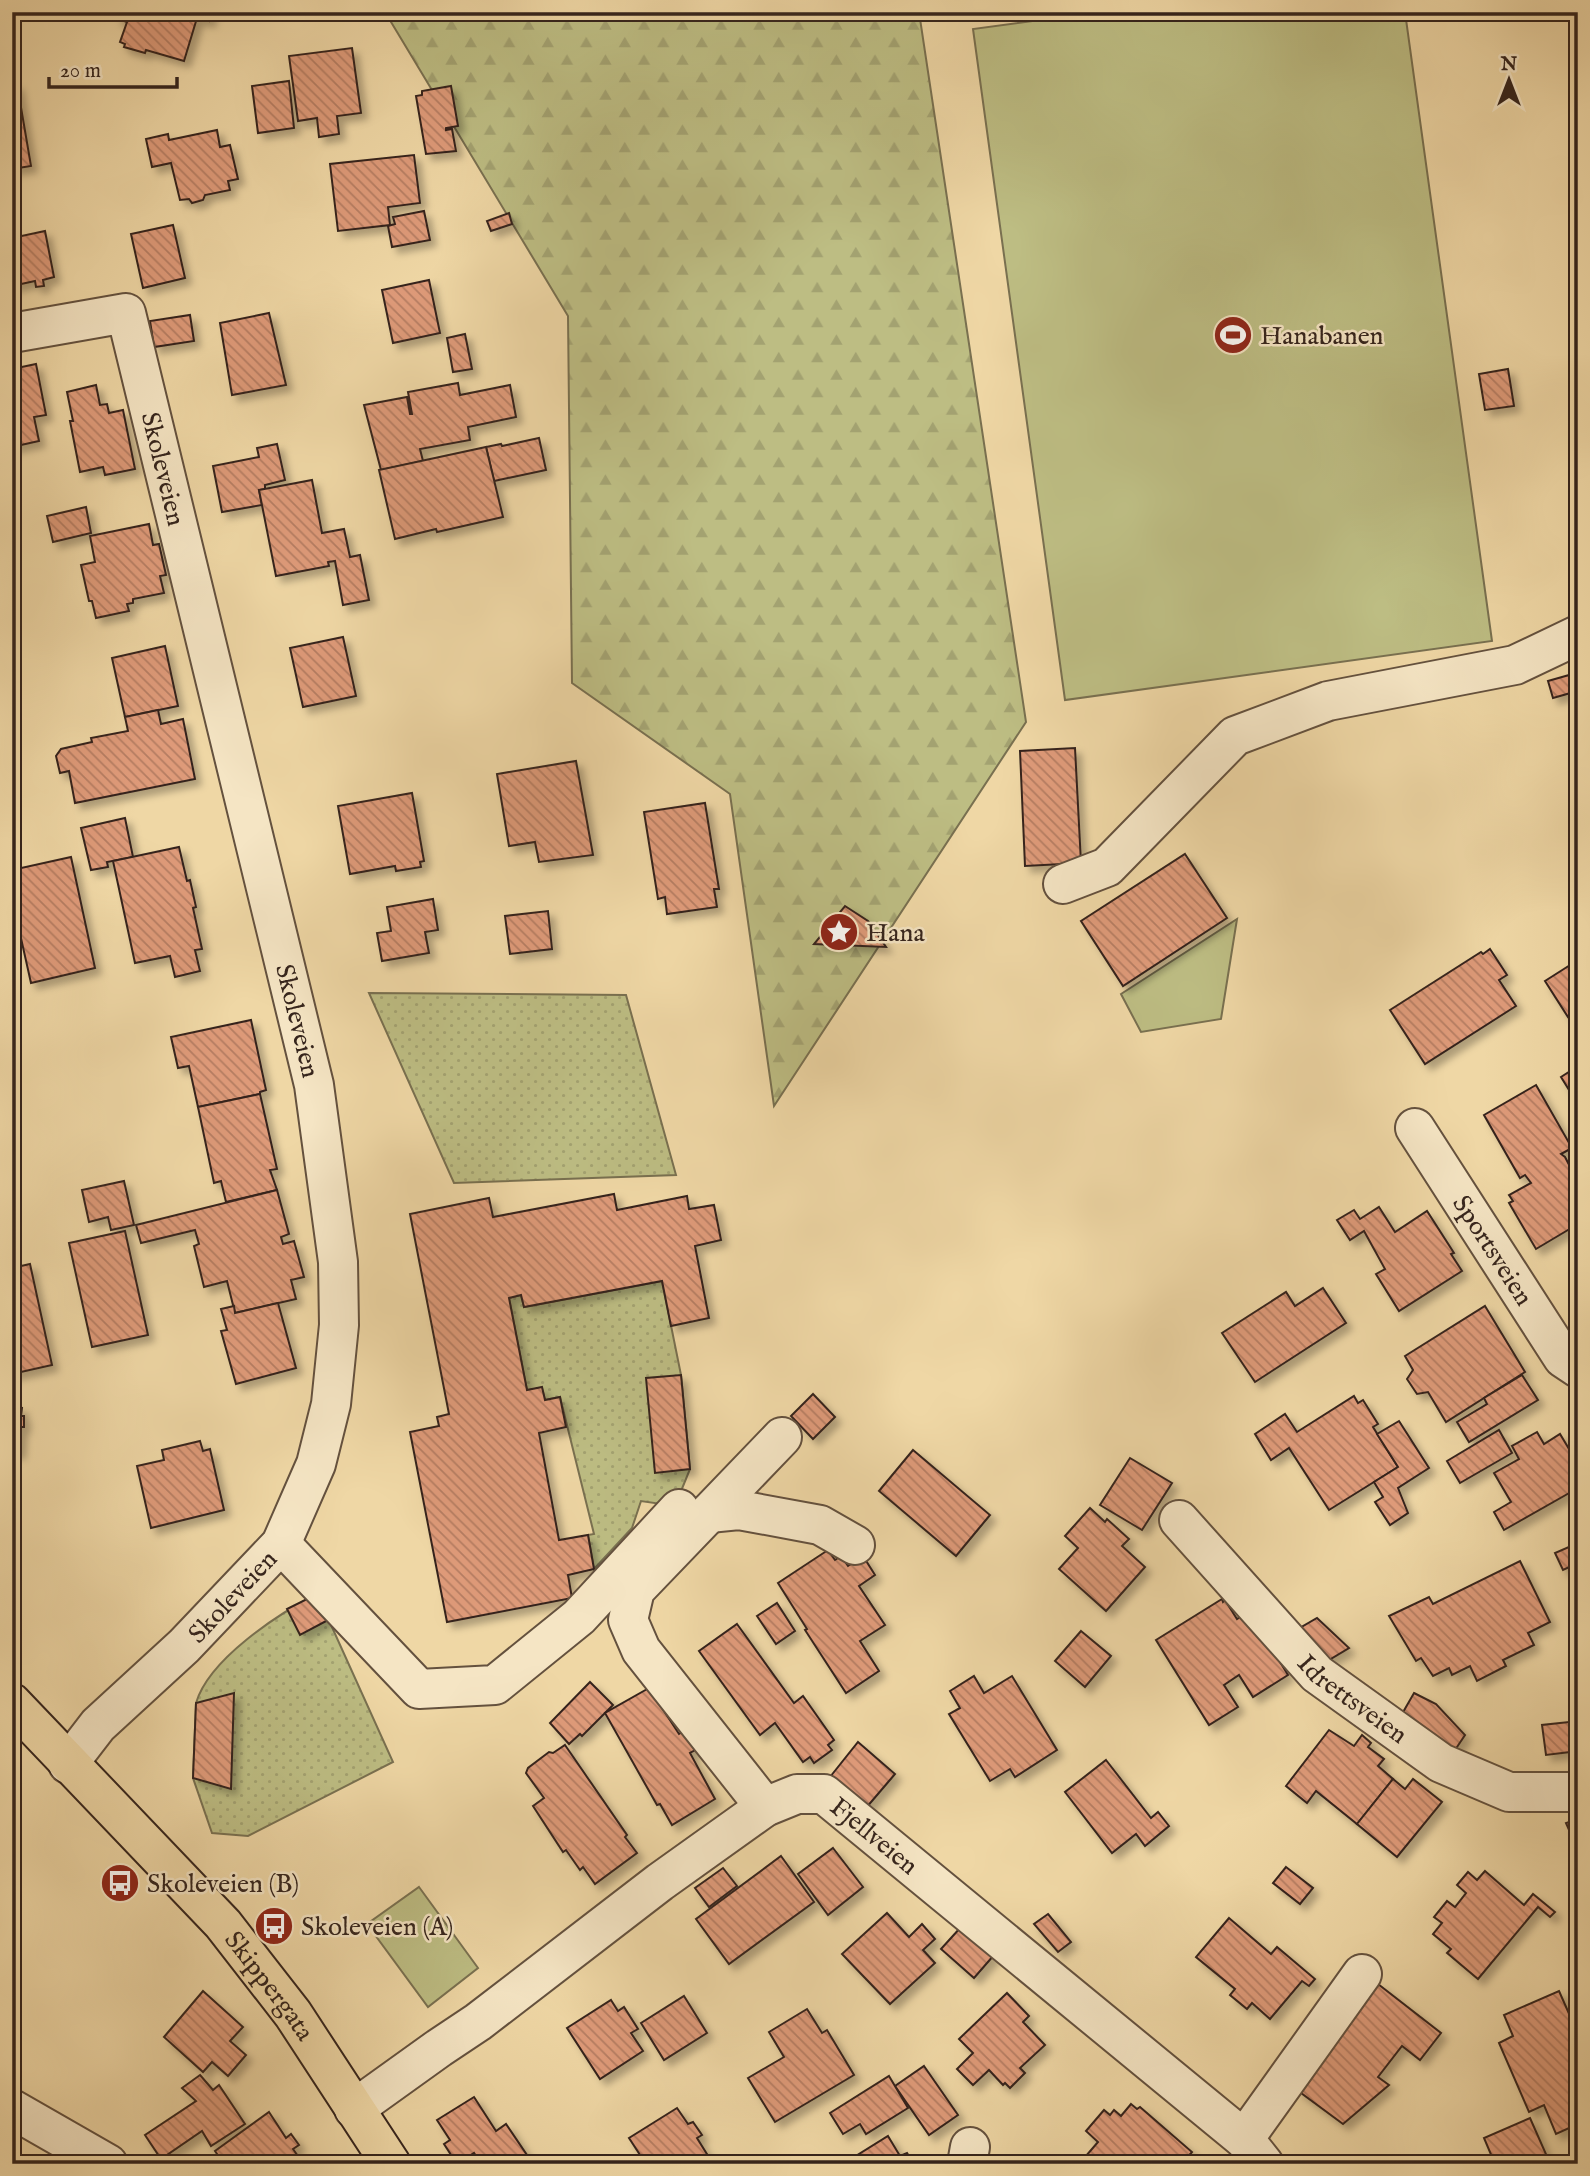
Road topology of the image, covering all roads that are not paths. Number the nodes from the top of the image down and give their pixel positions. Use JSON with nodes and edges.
{"nodes":[{"id":1,"x":12,"y":333,"type":"edge"},
{"id":2,"x":1578,"y":635,"type":"edge"},
{"id":3,"x":1063,"y":884,"type":"dead end"},
{"id":4,"x":1415,"y":1129,"type":"dead end"},
{"id":5,"x":1578,"y":1368,"type":"edge"},
{"id":6,"x":782,"y":1437,"type":"dead end"},
{"id":7,"x":694,"y":1511,"type":"junction"},
{"id":8,"x":1179,"y":1520,"type":"dead end"},
{"id":9,"x":281,"y":1544,"type":"junction"},
{"id":10,"x":855,"y":1545,"type":"dead end"},
{"id":11,"x":12,"y":1703,"type":"edge"},
{"id":12,"x":12,"y":1730,"type":"edge"},
{"id":13,"x":68,"y":1764,"type":"junction"},
{"id":14,"x":1578,"y":1792,"type":"edge"},
{"id":15,"x":765,"y":1807,"type":"junction"},
{"id":16,"x":1362,"y":1974,"type":"dead end"},
{"id":17,"x":12,"y":2109,"type":"edge"},
{"id":18,"x":355,"y":2109,"type":"junction"},
{"id":19,"x":1254,"y":2151,"type":"edge"},
{"id":20,"x":108,"y":2164,"type":"edge"},
{"id":21,"x":391,"y":2164,"type":"edge"}],
"edges":[{"from":1,"to":9,"type":"street","name":"Skoleveien"},
{"from":2,"to":3,"type":"street"},
{"from":4,"to":5,"type":"street","name":"Sportsveien"},
{"from":6,"to":7,"type":"street"},
{"from":7,"to":9,"type":"street"},
{"from":7,"to":10,"type":"street"},
{"from":7,"to":15,"type":"street"},
{"from":8,"to":14,"type":"street","name":"Idrettsveien"},
{"from":9,"to":13,"type":"street","name":"Skoleveien"},
{"from":11,"to":13,"type":"main road","name":"Skippergata"},
{"from":12,"to":13,"type":"main road","name":"Skippergata"},
{"from":13,"to":18,"type":"main road","name":"Skippergata"},
{"from":15,"to":18,"type":"street","name":"Fjellveien"},
{"from":15,"to":19,"type":"street","name":"Fjellveien"},
{"from":16,"to":19,"type":"street"},
{"from":17,"to":20,"type":"street"},
{"from":18,"to":21,"type":"main road","name":"Skippergata"}]}
